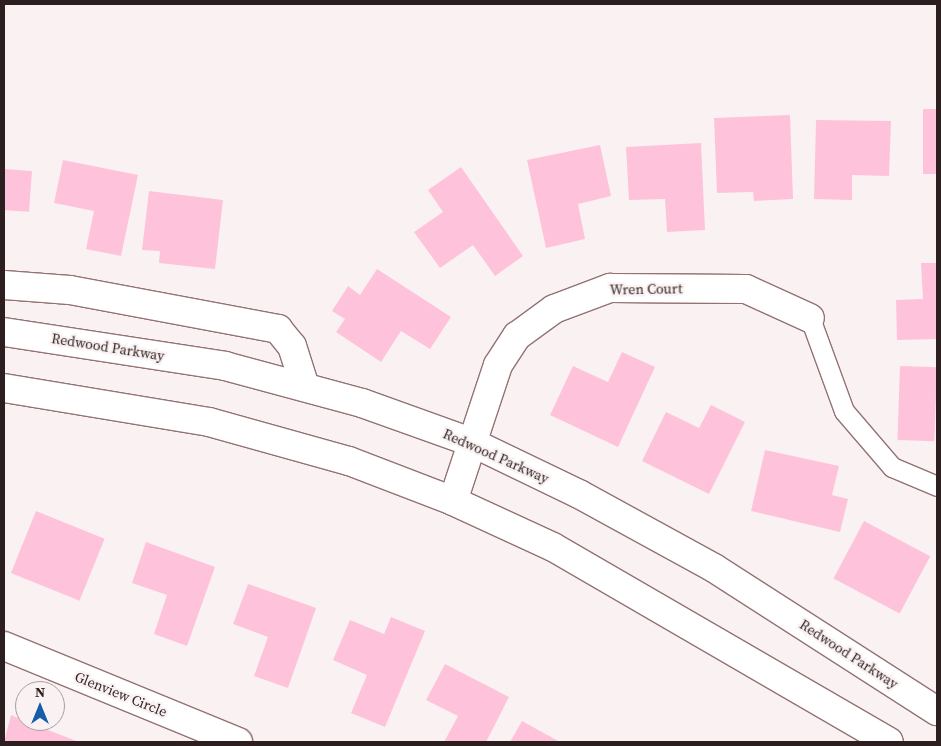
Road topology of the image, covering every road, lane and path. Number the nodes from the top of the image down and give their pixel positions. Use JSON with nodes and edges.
{"nodes":[{"id":1,"x":4,"y":285,"type":"edge"},
{"id":2,"x":810,"y":318,"type":"joint"},
{"id":3,"x":4,"y":332,"type":"edge"},
{"id":4,"x":305,"y":387,"type":"junction"},
{"id":5,"x":4,"y":388,"type":"edge"},
{"id":6,"x":471,"y":442,"type":"junction"},
{"id":7,"x":937,"y":486,"type":"edge"},
{"id":8,"x":453,"y":501,"type":"junction"},
{"id":9,"x":4,"y":646,"type":"edge"},
{"id":10,"x":937,"y":711,"type":"edge"},
{"id":11,"x":238,"y":742,"type":"edge"},
{"id":12,"x":889,"y":742,"type":"edge"}],
"edges":[{"from":1,"to":4,"type":"main road"},
{"from":2,"to":6,"type":"main road","name":"Wren Court"},
{"from":2,"to":7,"type":"lane"},
{"from":3,"to":4,"type":"main road","name":"Redwood Parkway"},
{"from":4,"to":6,"type":"main road","name":"Redwood Parkway"},
{"from":5,"to":8,"type":"main road"},
{"from":6,"to":8,"type":"main road","name":"Wren Court"},
{"from":6,"to":10,"type":"main road","name":"Redwood Parkway"},
{"from":8,"to":12,"type":"main road"},
{"from":9,"to":11,"type":"main road","name":"Glenview Circle"}]}
